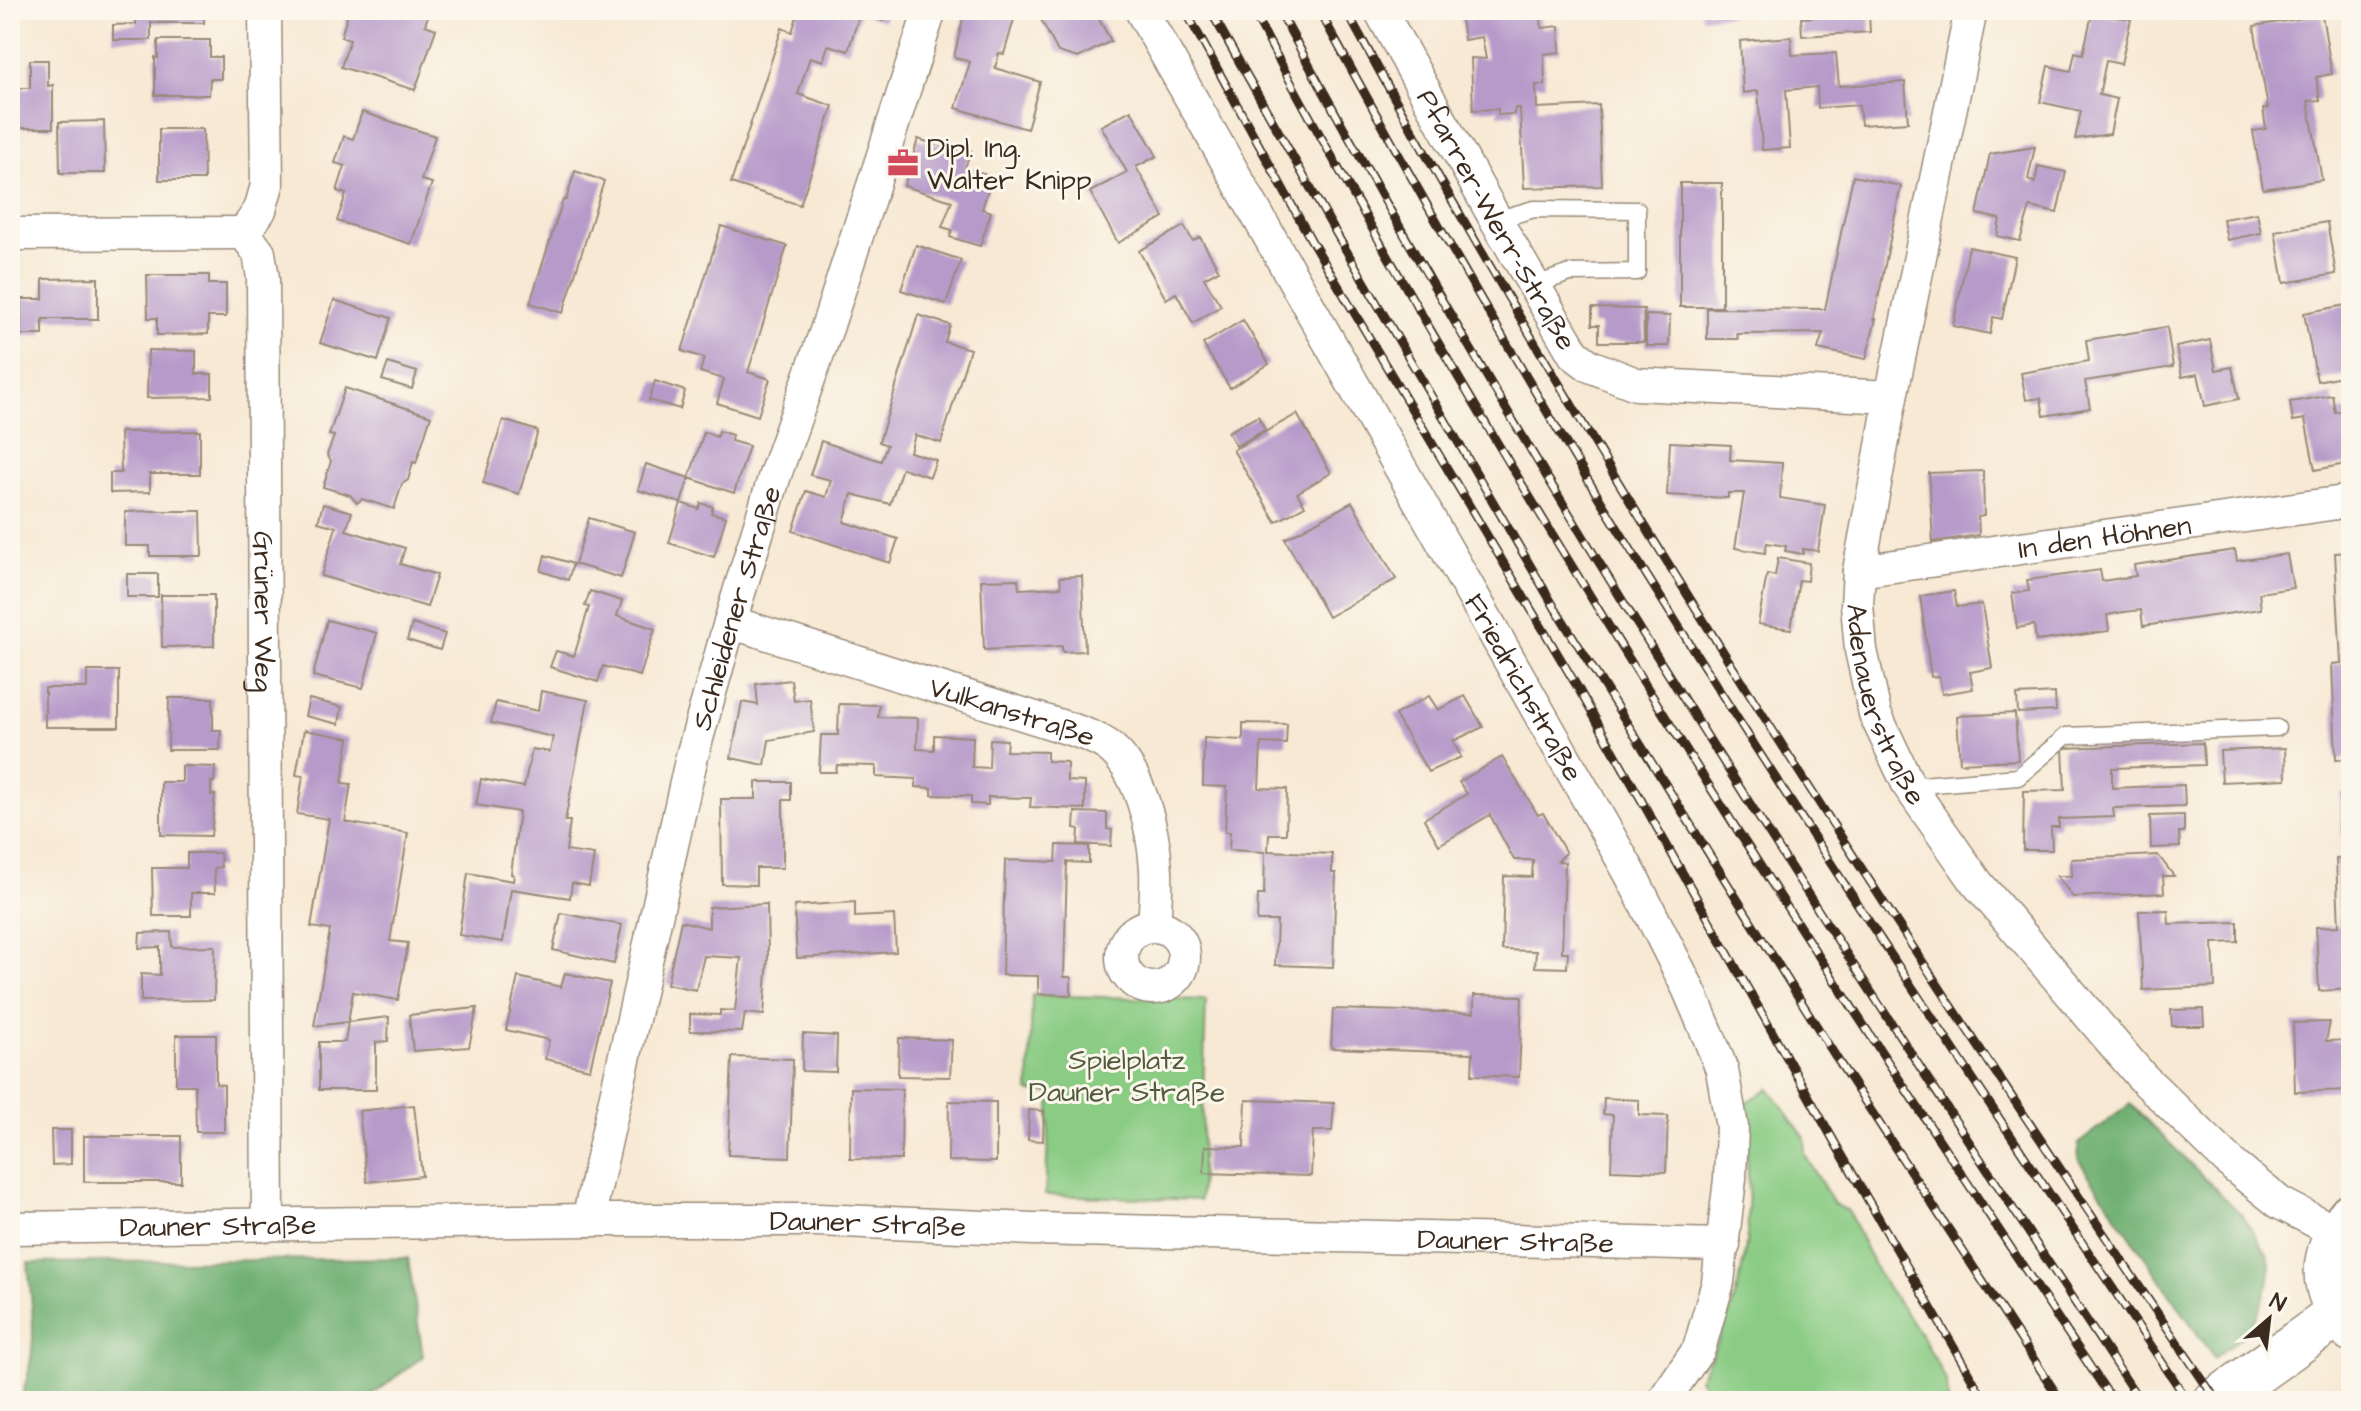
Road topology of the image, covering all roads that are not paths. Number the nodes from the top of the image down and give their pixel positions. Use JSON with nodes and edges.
{"nodes":[{"id":1,"x":265,"y":10,"type":"edge"},
{"id":2,"x":930,"y":10,"type":"edge"},
{"id":3,"x":1141,"y":10,"type":"edge"},
{"id":4,"x":1380,"y":10,"type":"edge"},
{"id":5,"x":1971,"y":10,"type":"edge"},
{"id":6,"x":1496,"y":220,"type":"junction"},
{"id":7,"x":244,"y":233,"type":"junction"},
{"id":8,"x":10,"y":234,"type":"edge"},
{"id":9,"x":1535,"y":285,"type":"junction"},
{"id":10,"x":1891,"y":397,"type":"junction"},
{"id":11,"x":2351,"y":501,"type":"edge"},
{"id":12,"x":1859,"y":571,"type":"junction"},
{"id":13,"x":730,"y":622,"type":"junction"},
{"id":14,"x":2277,"y":728,"type":"dead end"},
{"id":15,"x":1909,"y":786,"type":"junction"},
{"id":16,"x":1154,"y":926,"type":"dead end"},
{"id":17,"x":588,"y":1220,"type":"junction"},
{"id":18,"x":2344,"y":1223,"type":"edge"},
{"id":19,"x":268,"y":1225,"type":"junction"},
{"id":20,"x":10,"y":1228,"type":"edge"},
{"id":21,"x":1724,"y":1245,"type":"junction"},
{"id":22,"x":2344,"y":1322,"type":"edge"},
{"id":23,"x":1663,"y":1401,"type":"edge"},
{"id":24,"x":2216,"y":1401,"type":"edge"}],
"edges":[{"from":1,"to":7,"type":"street"},
{"from":2,"to":13,"type":"street","name":"Schleidener Straße"},
{"from":3,"to":21,"type":"street","name":"Friedrichstraße"},
{"from":4,"to":6,"type":"street","name":"Pfarrer-Werr-Straße"},
{"from":5,"to":10,"type":"street","name":"Adenauerstraße"},
{"from":6,"to":9,"type":"street","name":"Pfarrer-Werr-Straße"},
{"from":6,"to":9,"type":"lane"},
{"from":7,"to":8,"type":"street"},
{"from":7,"to":19,"type":"street","name":"Grüner Weg"},
{"from":9,"to":10,"type":"street","name":"Pfarrer-Werr-Straße"},
{"from":10,"to":12,"type":"street","name":"Adenauerstraße"},
{"from":11,"to":12,"type":"street","name":"In den Höhnen"},
{"from":12,"to":15,"type":"street","name":"Adenauerstraße"},
{"from":13,"to":16,"type":"street","name":"Vulkanstraße"},
{"from":13,"to":17,"type":"street","name":"Schleidener Straße"},
{"from":14,"to":15,"type":"lane"},
{"from":15,"to":18,"type":"street","name":"Adenauerstraße"},
{"from":17,"to":19,"type":"street","name":"Dauner Straße"},
{"from":17,"to":21,"type":"street","name":"Dauner Straße"},
{"from":18,"to":22,"type":"main road"},
{"from":19,"to":20,"type":"street","name":"Dauner Straße"},
{"from":21,"to":23,"type":"street","name":"Friedrichstraße"},
{"from":22,"to":24,"type":"main road"}]}
